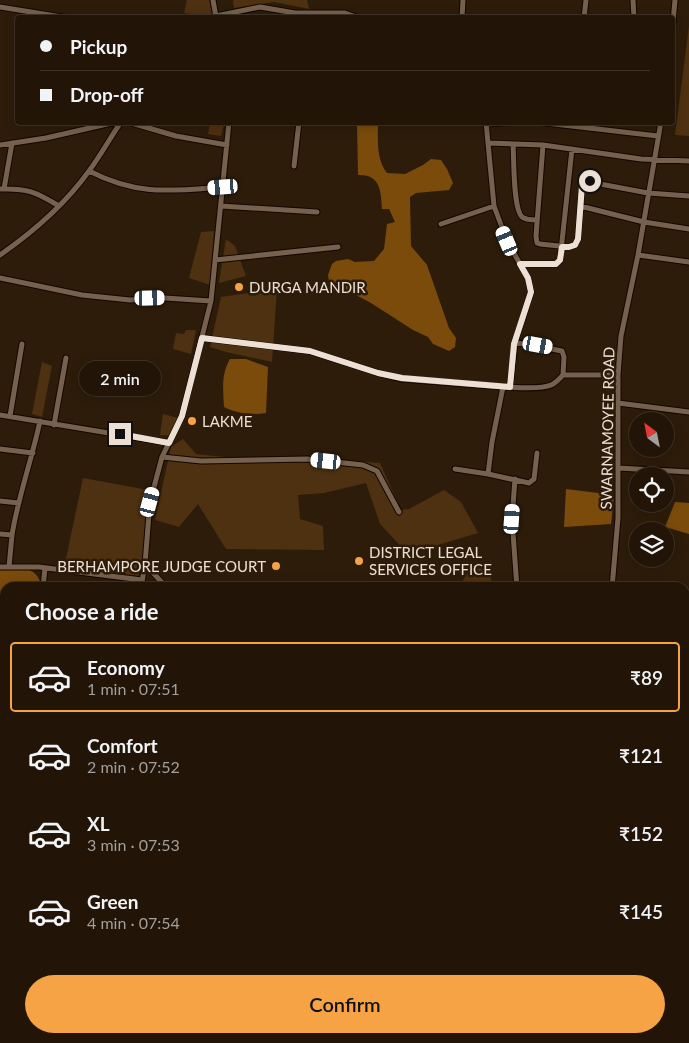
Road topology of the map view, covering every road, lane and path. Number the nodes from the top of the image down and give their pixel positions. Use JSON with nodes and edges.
{"nodes":[{"id":1,"x":213,"y":0,"type":"edge"},
{"id":2,"x":463,"y":0,"type":"edge"},
{"id":3,"x":586,"y":0,"type":"edge"},
{"id":4,"x":633,"y":0,"type":"edge"},
{"id":5,"x":675,"y":0,"type":"edge"},
{"id":6,"x":0,"y":7,"type":"edge"},
{"id":7,"x":42,"y":15,"type":"edge"},
{"id":8,"x":216,"y":15,"type":"edge"},
{"id":9,"x":225,"y":15,"type":"edge"},
{"id":10,"x":295,"y":15,"type":"edge"},
{"id":11,"x":322,"y":15,"type":"edge"},
{"id":12,"x":350,"y":15,"type":"edge"},
{"id":13,"x":462,"y":15,"type":"edge"},
{"id":14,"x":584,"y":15,"type":"edge"},
{"id":15,"x":634,"y":15,"type":"edge"},
{"id":16,"x":674,"y":15,"type":"edge"},
{"id":17,"x":100,"y":125,"type":"edge"},
{"id":18,"x":119,"y":125,"type":"edge"},
{"id":19,"x":138,"y":125,"type":"edge"},
{"id":20,"x":229,"y":125,"type":"edge"},
{"id":21,"x":299,"y":125,"type":"edge"},
{"id":22,"x":486,"y":125,"type":"edge"},
{"id":23,"x":563,"y":125,"type":"edge"},
{"id":24,"x":660,"y":125,"type":"edge"},
{"id":25,"x":658,"y":136,"type":"junction"},
{"id":26,"x":488,"y":142,"type":"junction"},
{"id":27,"x":12,"y":143,"type":"junction"},
{"id":28,"x":513,"y":144,"type":"junction"},
{"id":29,"x":0,"y":145,"type":"edge"},
{"id":30,"x":227,"y":145,"type":"junction"},
{"id":31,"x":543,"y":145,"type":"junction"},
{"id":32,"x":572,"y":149,"type":"junction"},
{"id":33,"x":653,"y":159,"type":"junction"},
{"id":34,"x":689,"y":161,"type":"edge"},
{"id":35,"x":294,"y":166,"type":"dead end"},
{"id":36,"x":89,"y":171,"type":"junction"},
{"id":37,"x":223,"y":187,"type":"junction"},
{"id":38,"x":2,"y":189,"type":"edge"},
{"id":39,"x":648,"y":193,"type":"junction"},
{"id":40,"x":689,"y":196,"type":"edge"},
{"id":41,"x":59,"y":206,"type":"junction"},
{"id":42,"x":220,"y":206,"type":"junction"},
{"id":43,"x":494,"y":206,"type":"junction"},
{"id":44,"x":580,"y":206,"type":"junction"},
{"id":45,"x":317,"y":212,"type":"dead end"},
{"id":46,"x":537,"y":220,"type":"junction"},
{"id":47,"x":644,"y":222,"type":"junction"},
{"id":48,"x":441,"y":224,"type":"dead end"},
{"id":49,"x":689,"y":229,"type":"edge"},
{"id":50,"x":562,"y":247,"type":"junction"},
{"id":51,"x":338,"y":248,"type":"dead end"},
{"id":52,"x":0,"y":255,"type":"edge"},
{"id":53,"x":638,"y":255,"type":"junction"},
{"id":54,"x":215,"y":260,"type":"junction"},
{"id":55,"x":689,"y":262,"type":"edge"},
{"id":56,"x":520,"y":264,"type":"junction"},
{"id":57,"x":0,"y":278,"type":"edge"},
{"id":58,"x":211,"y":301,"type":"junction"},
{"id":59,"x":202,"y":338,"type":"junction"},
{"id":60,"x":515,"y":342,"type":"junction"},
{"id":61,"x":22,"y":344,"type":"dead end"},
{"id":62,"x":66,"y":358,"type":"dead end"},
{"id":63,"x":563,"y":375,"type":"junction"},
{"id":64,"x":618,"y":375,"type":"junction"},
{"id":65,"x":503,"y":387,"type":"junction"},
{"id":66,"x":510,"y":387,"type":"junction"},
{"id":67,"x":618,"y":403,"type":"junction"},
{"id":68,"x":689,"y":412,"type":"edge"},
{"id":69,"x":0,"y":415,"type":"edge"},
{"id":70,"x":10,"y":416,"type":"junction"},
{"id":71,"x":40,"y":421,"type":"junction"},
{"id":72,"x":54,"y":425,"type":"junction"},
{"id":73,"x":169,"y":443,"type":"junction"},
{"id":74,"x":0,"y":448,"type":"edge"},
{"id":75,"x":33,"y":453,"type":"junction"},
{"id":76,"x":537,"y":453,"type":"dead end"},
{"id":77,"x":162,"y":456,"type":"junction"},
{"id":78,"x":618,"y":468,"type":"junction"},
{"id":79,"x":455,"y":469,"type":"dead end"},
{"id":80,"x":689,"y":472,"type":"edge"},
{"id":81,"x":488,"y":474,"type":"junction"},
{"id":82,"x":514,"y":479,"type":"junction"},
{"id":83,"x":0,"y":501,"type":"edge"},
{"id":84,"x":19,"y":502,"type":"junction"},
{"id":85,"x":399,"y":512,"type":"dead end"},
{"id":86,"x":0,"y":534,"type":"edge"},
{"id":87,"x":12,"y":535,"type":"junction"},
{"id":88,"x":145,"y":564,"type":"junction"},
{"id":89,"x":0,"y":567,"type":"edge"},
{"id":90,"x":9,"y":567,"type":"junction"},
{"id":91,"x":45,"y":568,"type":"junction"},
{"id":92,"x":142,"y":580,"type":"joint"},
{"id":93,"x":44,"y":582,"type":"edge"},
{"id":94,"x":162,"y":582,"type":"edge"},
{"id":95,"x":517,"y":582,"type":"edge"},
{"id":96,"x":613,"y":582,"type":"edge"}],
"edges":[{"from":1,"to":8,"type":"street"},
{"from":2,"to":13,"type":"street"},
{"from":3,"to":14,"type":"street"},
{"from":4,"to":15,"type":"street"},
{"from":5,"to":16,"type":"street"},
{"from":6,"to":7,"type":"street"},
{"from":9,"to":10,"type":"street"},
{"from":10,"to":11,"type":"street"},
{"from":11,"to":12,"type":"street"},
{"from":17,"to":27,"type":"street"},
{"from":18,"to":36,"type":"street"},
{"from":19,"to":30,"type":"street"},
{"from":20,"to":30,"type":"street"},
{"from":21,"to":35,"type":"street"},
{"from":22,"to":26,"type":"street"},
{"from":23,"to":25,"type":"street"},
{"from":24,"to":25,"type":"street","name":"SWARNAMOYEE ROAD"},
{"from":25,"to":33,"type":"street","name":"SWARNAMOYEE ROAD"},
{"from":26,"to":28,"type":"street"},
{"from":26,"to":43,"type":"street"},
{"from":27,"to":29,"type":"street"},
{"from":27,"to":38,"type":"street"},
{"from":28,"to":31,"type":"street"},
{"from":28,"to":46,"type":"street"},
{"from":30,"to":37,"type":"street"},
{"from":31,"to":32,"type":"street"},
{"from":31,"to":46,"type":"street"},
{"from":32,"to":33,"type":"street"},
{"from":32,"to":50,"type":"street"},
{"from":33,"to":34,"type":"street"},
{"from":33,"to":39,"type":"street","name":"SWARNAMOYEE ROAD"},
{"from":36,"to":37,"type":"street"},
{"from":36,"to":41,"type":"street"},
{"from":37,"to":42,"type":"street"},
{"from":38,"to":41,"type":"street"},
{"from":39,"to":40,"type":"street"},
{"from":39,"to":44,"type":"street"},
{"from":39,"to":47,"type":"street","name":"SWARNAMOYEE ROAD"},
{"from":41,"to":52,"type":"street"},
{"from":42,"to":45,"type":"street"},
{"from":42,"to":54,"type":"street"},
{"from":43,"to":48,"type":"street"},
{"from":43,"to":56,"type":"street"},
{"from":44,"to":47,"type":"street"},
{"from":44,"to":50,"type":"street"},
{"from":46,"to":50,"type":"street"},
{"from":47,"to":49,"type":"street"},
{"from":47,"to":53,"type":"street","name":"SWARNAMOYEE ROAD"},
{"from":50,"to":56,"type":"street"},
{"from":51,"to":54,"type":"street"},
{"from":53,"to":55,"type":"street"},
{"from":53,"to":64,"type":"street","name":"SWARNAMOYEE ROAD"},
{"from":54,"to":58,"type":"street"},
{"from":56,"to":60,"type":"street"},
{"from":57,"to":58,"type":"street"},
{"from":58,"to":59,"type":"street"},
{"from":59,"to":65,"type":"street"},
{"from":59,"to":73,"type":"street"},
{"from":60,"to":63,"type":"street"},
{"from":60,"to":66,"type":"street"},
{"from":61,"to":70,"type":"street"},
{"from":62,"to":72,"type":"street"},
{"from":63,"to":64,"type":"street"},
{"from":63,"to":66,"type":"street"},
{"from":64,"to":67,"type":"street","name":"SWARNAMOYEE ROAD"},
{"from":65,"to":66,"type":"street"},
{"from":65,"to":81,"type":"street"},
{"from":67,"to":68,"type":"street"},
{"from":67,"to":78,"type":"street","name":"SWARNAMOYEE ROAD"},
{"from":69,"to":70,"type":"street"},
{"from":70,"to":71,"type":"street"},
{"from":71,"to":72,"type":"street"},
{"from":71,"to":75,"type":"street"},
{"from":72,"to":73,"type":"street"},
{"from":73,"to":77,"type":"street"},
{"from":74,"to":75,"type":"street"},
{"from":75,"to":84,"type":"street"},
{"from":76,"to":82,"type":"street"},
{"from":77,"to":85,"type":"street"},
{"from":77,"to":88,"type":"street"},
{"from":78,"to":80,"type":"street"},
{"from":78,"to":96,"type":"street","name":"SWARNAMOYEE ROAD"},
{"from":79,"to":81,"type":"street"},
{"from":81,"to":82,"type":"street"},
{"from":82,"to":95,"type":"street"},
{"from":83,"to":84,"type":"street"},
{"from":84,"to":87,"type":"street"},
{"from":86,"to":87,"type":"street"},
{"from":87,"to":90,"type":"street"},
{"from":88,"to":92,"type":"street"},
{"from":88,"to":94,"type":"street"},
{"from":89,"to":90,"type":"street"},
{"from":90,"to":91,"type":"street"},
{"from":91,"to":92,"type":"street"},
{"from":91,"to":93,"type":"street"}]}
